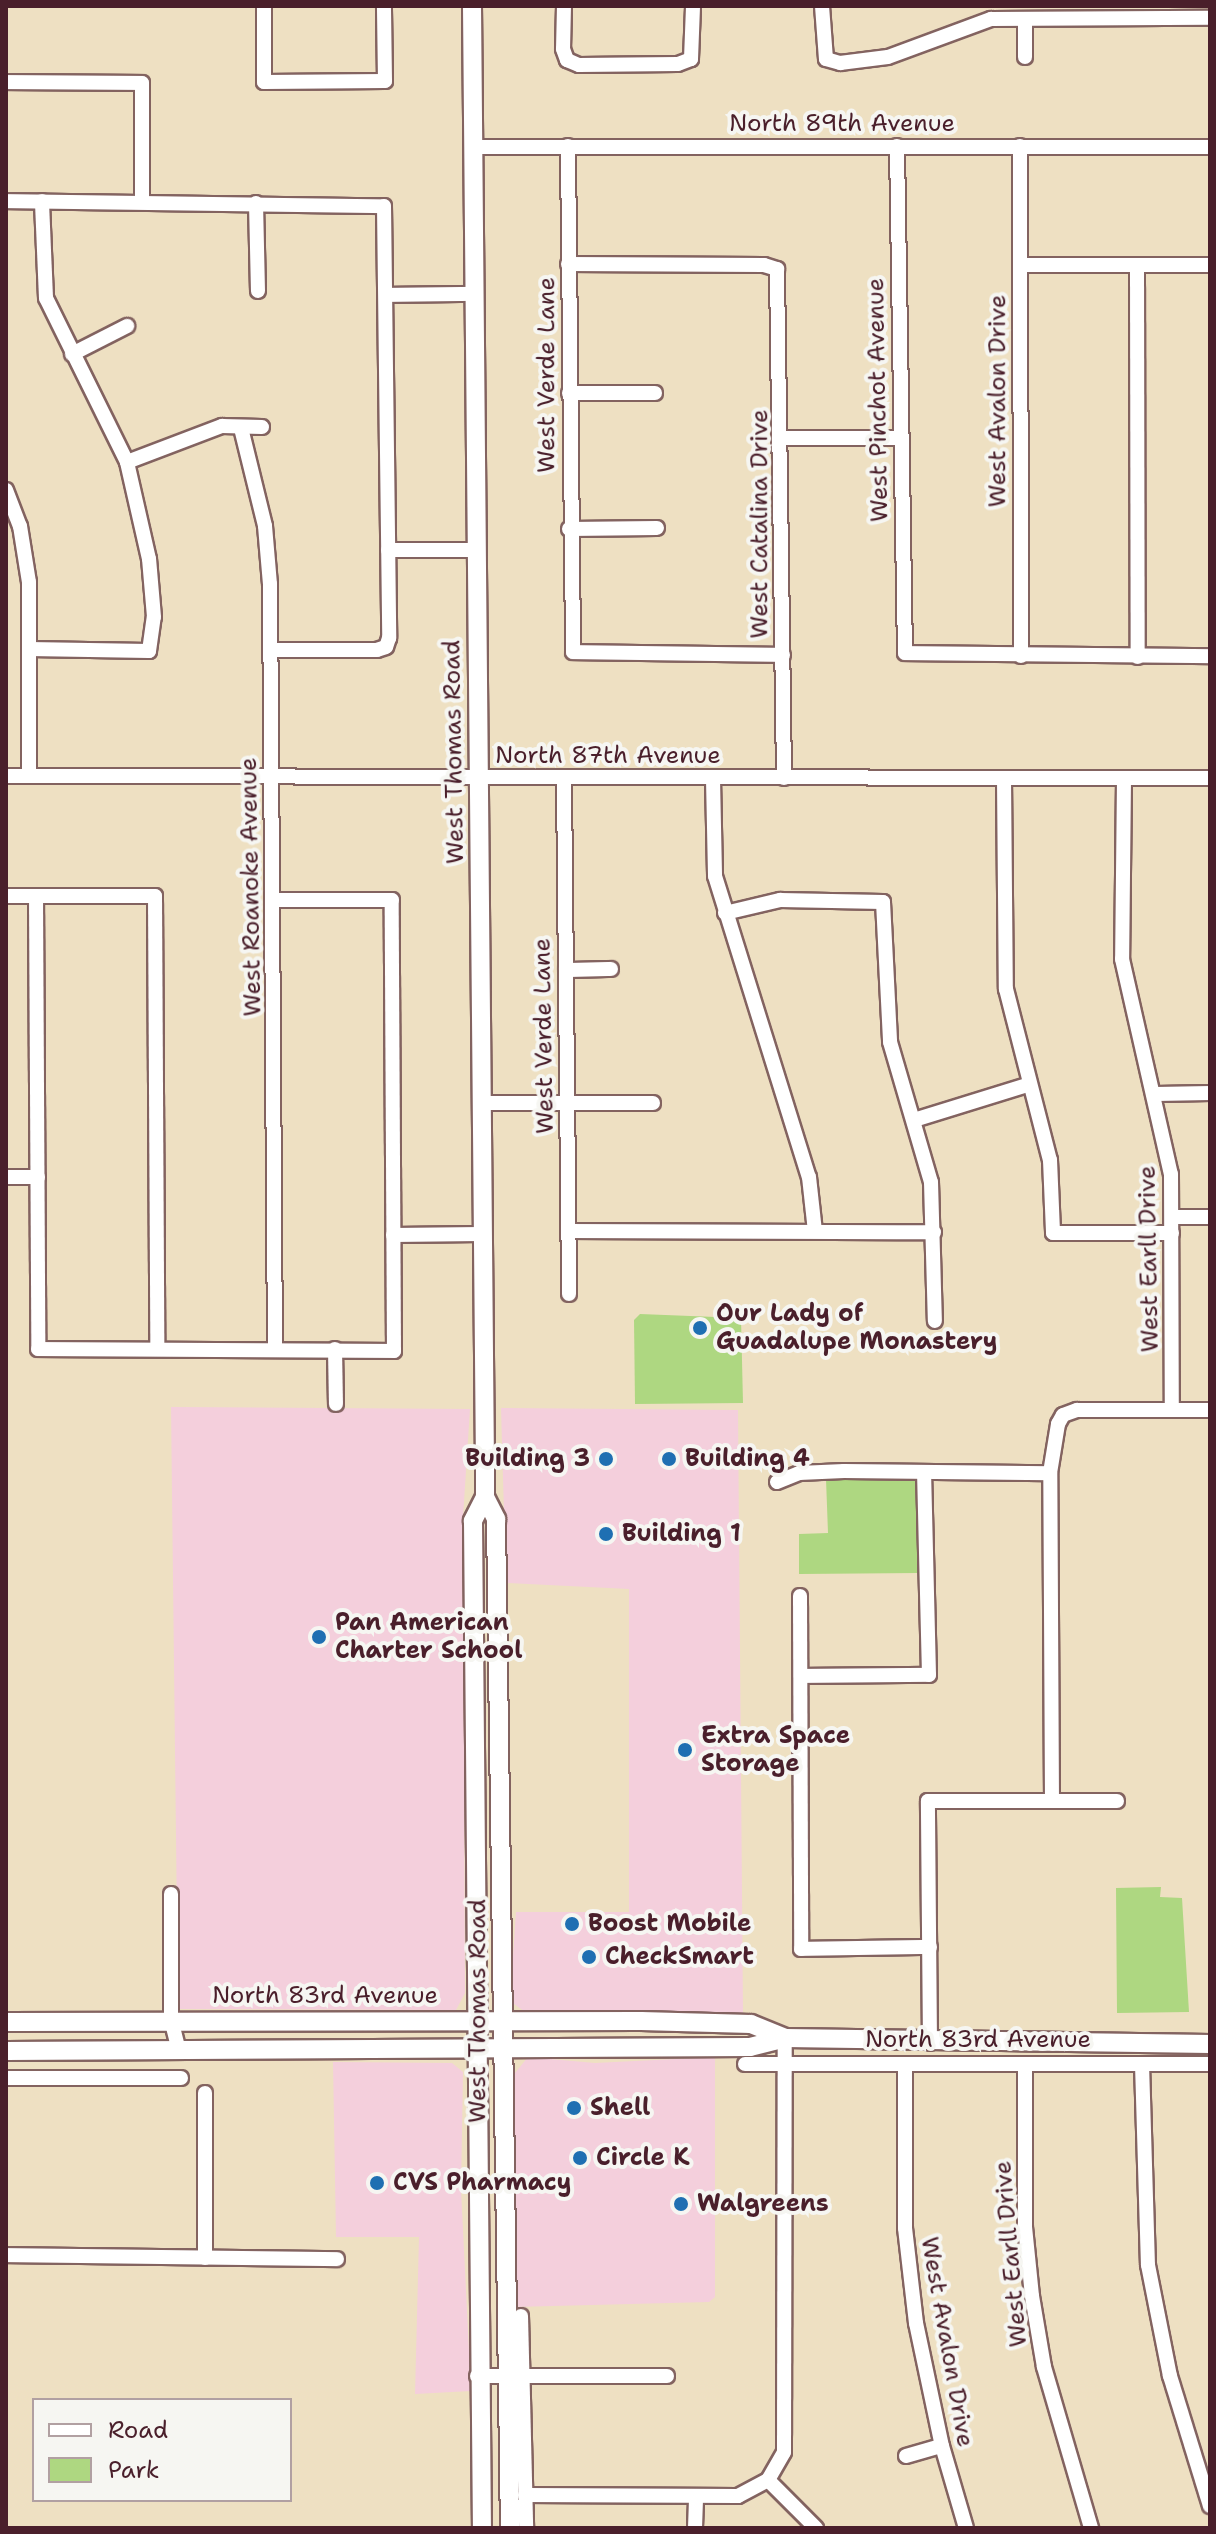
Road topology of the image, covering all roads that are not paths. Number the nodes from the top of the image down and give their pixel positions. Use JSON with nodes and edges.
{"nodes":[{"id":1,"x":264,"y":6,"type":"edge"},
{"id":2,"x":384,"y":6,"type":"edge"},
{"id":3,"x":472,"y":6,"type":"edge"},
{"id":4,"x":564,"y":6,"type":"edge"},
{"id":5,"x":693,"y":6,"type":"edge"},
{"id":6,"x":822,"y":6,"type":"edge"},
{"id":7,"x":1171,"y":12,"type":"edge"},
{"id":8,"x":1032,"y":15,"type":"edge"},
{"id":9,"x":1210,"y":18,"type":"edge"},
{"id":10,"x":1025,"y":57,"type":"dead end"},
{"id":11,"x":6,"y":82,"type":"edge"},
{"id":12,"x":568,"y":146,"type":"junction"},
{"id":13,"x":897,"y":146,"type":"junction"},
{"id":14,"x":1020,"y":146,"type":"junction"},
{"id":15,"x":473,"y":147,"type":"junction"},
{"id":16,"x":1210,"y":147,"type":"edge"},
{"id":17,"x":142,"y":199,"type":"junction"},
{"id":18,"x":6,"y":201,"type":"edge"},
{"id":19,"x":42,"y":201,"type":"junction"},
{"id":20,"x":256,"y":203,"type":"junction"},
{"id":21,"x":568,"y":264,"type":"junction"},
{"id":22,"x":1020,"y":265,"type":"junction"},
{"id":23,"x":1210,"y":265,"type":"edge"},
{"id":24,"x":1137,"y":266,"type":"junction"},
{"id":25,"x":258,"y":291,"type":"dead end"},
{"id":26,"x":474,"y":294,"type":"junction"},
{"id":27,"x":387,"y":295,"type":"junction"},
{"id":28,"x":127,"y":326,"type":"dead end"},
{"id":29,"x":72,"y":354,"type":"junction"},
{"id":30,"x":569,"y":393,"type":"junction"},
{"id":31,"x":655,"y":393,"type":"dead end"},
{"id":32,"x":262,"y":427,"type":"dead end"},
{"id":33,"x":241,"y":428,"type":"junction"},
{"id":34,"x":782,"y":438,"type":"junction"},
{"id":35,"x":901,"y":438,"type":"junction"},
{"id":36,"x":127,"y":462,"type":"junction"},
{"id":37,"x":6,"y":490,"type":"edge"},
{"id":38,"x":657,"y":528,"type":"dead end"},
{"id":39,"x":569,"y":529,"type":"junction"},
{"id":40,"x":388,"y":550,"type":"junction"},
{"id":41,"x":476,"y":550,"type":"junction"},
{"id":42,"x":29,"y":649,"type":"junction"},
{"id":43,"x":272,"y":650,"type":"junction"},
{"id":44,"x":783,"y":655,"type":"junction"},
{"id":45,"x":1021,"y":656,"type":"junction"},
{"id":46,"x":1210,"y":656,"type":"edge"},
{"id":47,"x":1138,"y":657,"type":"junction"},
{"id":48,"x":6,"y":776,"type":"edge"},
{"id":49,"x":29,"y":776,"type":"junction"},
{"id":50,"x":271,"y":778,"type":"junction"},
{"id":51,"x":564,"y":778,"type":"junction"},
{"id":52,"x":784,"y":778,"type":"junction"},
{"id":53,"x":1210,"y":778,"type":"edge"},
{"id":54,"x":477,"y":779,"type":"junction"},
{"id":55,"x":713,"y":779,"type":"junction"},
{"id":56,"x":1004,"y":779,"type":"junction"},
{"id":57,"x":1124,"y":779,"type":"junction"},
{"id":58,"x":6,"y":896,"type":"edge"},
{"id":59,"x":36,"y":896,"type":"junction"},
{"id":60,"x":273,"y":900,"type":"junction"},
{"id":61,"x":725,"y":913,"type":"junction"},
{"id":62,"x":611,"y":969,"type":"dead end"},
{"id":63,"x":566,"y":970,"type":"junction"},
{"id":64,"x":1030,"y":1084,"type":"junction"},
{"id":65,"x":1210,"y":1093,"type":"edge"},
{"id":66,"x":1156,"y":1094,"type":"junction"},
{"id":67,"x":480,"y":1103,"type":"junction"},
{"id":68,"x":567,"y":1103,"type":"junction"},
{"id":69,"x":653,"y":1103,"type":"dead end"},
{"id":70,"x":914,"y":1120,"type":"junction"},
{"id":71,"x":6,"y":1177,"type":"edge"},
{"id":72,"x":38,"y":1177,"type":"junction"},
{"id":73,"x":1172,"y":1217,"type":"junction"},
{"id":74,"x":1210,"y":1217,"type":"edge"},
{"id":75,"x":568,"y":1231,"type":"junction"},
{"id":76,"x":815,"y":1231,"type":"junction"},
{"id":77,"x":934,"y":1232,"type":"junction"},
{"id":78,"x":1172,"y":1233,"type":"junction"},
{"id":79,"x":481,"y":1234,"type":"junction"},
{"id":80,"x":393,"y":1235,"type":"junction"},
{"id":81,"x":569,"y":1294,"type":"dead end"},
{"id":82,"x":935,"y":1321,"type":"dead end"},
{"id":83,"x":157,"y":1348,"type":"junction"},
{"id":84,"x":275,"y":1349,"type":"junction"},
{"id":85,"x":335,"y":1349,"type":"junction"},
{"id":86,"x":336,"y":1404,"type":"dead end"},
{"id":87,"x":1172,"y":1409,"type":"junction"},
{"id":88,"x":1210,"y":1410,"type":"edge"},
{"id":89,"x":924,"y":1472,"type":"junction"},
{"id":90,"x":1050,"y":1473,"type":"junction"},
{"id":91,"x":777,"y":1482,"type":"dead end"},
{"id":92,"x":485,"y":1497,"type":"junction"},
{"id":93,"x":800,"y":1596,"type":"dead end"},
{"id":94,"x":802,"y":1676,"type":"junction"},
{"id":95,"x":473,"y":1747,"type":"junction"},
{"id":96,"x":500,"y":1747,"type":"junction"},
{"id":97,"x":1052,"y":1801,"type":"junction"},
{"id":98,"x":1117,"y":1801,"type":"dead end"},
{"id":99,"x":171,"y":1894,"type":"dead end"},
{"id":100,"x":930,"y":1947,"type":"junction"},
{"id":101,"x":171,"y":2019,"type":"junction"},
{"id":102,"x":474,"y":2020,"type":"junction"},
{"id":103,"x":501,"y":2020,"type":"junction"},
{"id":104,"x":6,"y":2022,"type":"edge"},
{"id":105,"x":785,"y":2038,"type":"junction"},
{"id":106,"x":930,"y":2043,"type":"junction"},
{"id":107,"x":1210,"y":2044,"type":"edge"},
{"id":108,"x":178,"y":2047,"type":"junction"},
{"id":109,"x":474,"y":2049,"type":"junction"},
{"id":110,"x":501,"y":2050,"type":"junction"},
{"id":111,"x":6,"y":2051,"type":"edge"},
{"id":112,"x":745,"y":2064,"type":"dead end"},
{"id":113,"x":784,"y":2064,"type":"junction"},
{"id":114,"x":905,"y":2064,"type":"junction"},
{"id":115,"x":1025,"y":2064,"type":"junction"},
{"id":116,"x":1142,"y":2064,"type":"junction"},
{"id":117,"x":1210,"y":2064,"type":"edge"},
{"id":118,"x":6,"y":2078,"type":"edge"},
{"id":119,"x":181,"y":2078,"type":"dead end"},
{"id":120,"x":205,"y":2093,"type":"dead end"},
{"id":121,"x":6,"y":2255,"type":"edge"},
{"id":122,"x":205,"y":2258,"type":"junction"},
{"id":123,"x":337,"y":2259,"type":"dead end"},
{"id":124,"x":521,"y":2316,"type":"dead end"},
{"id":125,"x":477,"y":2376,"type":"junction"},
{"id":126,"x":515,"y":2376,"type":"junction"},
{"id":127,"x":667,"y":2376,"type":"dead end"},
{"id":128,"x":942,"y":2446,"type":"junction"},
{"id":129,"x":1203,"y":2454,"type":"edge"},
{"id":130,"x":906,"y":2456,"type":"dead end"},
{"id":131,"x":768,"y":2480,"type":"junction"},
{"id":132,"x":525,"y":2495,"type":"junction"},
{"id":133,"x":696,"y":2500,"type":"junction"},
{"id":134,"x":1210,"y":2506,"type":"edge"},
{"id":135,"x":482,"y":2528,"type":"edge"},
{"id":136,"x":510,"y":2528,"type":"edge"},
{"id":137,"x":526,"y":2528,"type":"edge"},
{"id":138,"x":695,"y":2528,"type":"edge"},
{"id":139,"x":816,"y":2528,"type":"edge"},
{"id":140,"x":966,"y":2528,"type":"edge"},
{"id":141,"x":1091,"y":2528,"type":"edge"}],
"edges":[{"from":1,"to":2,"type":"street"},
{"from":3,"to":15,"type":"main road","name":"West Thomas Road"},
{"from":4,"to":5,"type":"street"},
{"from":6,"to":8,"type":"street"},
{"from":7,"to":8,"type":"street"},
{"from":7,"to":9,"type":"street"},
{"from":8,"to":10,"type":"street"},
{"from":11,"to":17,"type":"street"},
{"from":12,"to":13,"type":"street","name":"North 89th Avenue"},
{"from":12,"to":15,"type":"street","name":"North 89th Avenue"},
{"from":12,"to":21,"type":"street","name":"West Verde Lane"},
{"from":13,"to":14,"type":"street","name":"North 89th Avenue"},
{"from":13,"to":35,"type":"street","name":"West Pinchot Avenue"},
{"from":14,"to":16,"type":"street","name":"North 89th Avenue"},
{"from":14,"to":22,"type":"street","name":"West Avalon Drive"},
{"from":15,"to":26,"type":"main road","name":"West Thomas Road"},
{"from":17,"to":19,"type":"street"},
{"from":17,"to":20,"type":"street"},
{"from":18,"to":19,"type":"street"},
{"from":19,"to":29,"type":"street"},
{"from":20,"to":25,"type":"street"},
{"from":20,"to":27,"type":"street"},
{"from":21,"to":30,"type":"street","name":"West Verde Lane"},
{"from":21,"to":34,"type":"street","name":"West Catalina Drive"},
{"from":22,"to":24,"type":"street"},
{"from":22,"to":45,"type":"street","name":"West Avalon Drive"},
{"from":23,"to":24,"type":"street"},
{"from":24,"to":47,"type":"street"},
{"from":26,"to":27,"type":"street"},
{"from":26,"to":41,"type":"main road","name":"West Thomas Road"},
{"from":27,"to":40,"type":"street"},
{"from":28,"to":29,"type":"street"},
{"from":29,"to":36,"type":"street"},
{"from":30,"to":31,"type":"street"},
{"from":30,"to":39,"type":"street","name":"West Verde Lane"},
{"from":32,"to":33,"type":"street"},
{"from":33,"to":36,"type":"street"},
{"from":33,"to":43,"type":"street","name":"West Roanoke Avenue"},
{"from":34,"to":35,"type":"street"},
{"from":34,"to":44,"type":"street","name":"West Catalina Drive"},
{"from":35,"to":45,"type":"street","name":"West Pinchot Avenue"},
{"from":36,"to":42,"type":"street"},
{"from":37,"to":42,"type":"street"},
{"from":38,"to":39,"type":"street"},
{"from":39,"to":44,"type":"street","name":"West Verde Lane"},
{"from":40,"to":41,"type":"street"},
{"from":40,"to":43,"type":"street"},
{"from":41,"to":54,"type":"main road","name":"West Thomas Road"},
{"from":42,"to":49,"type":"street"},
{"from":43,"to":50,"type":"street","name":"West Roanoke Avenue"},
{"from":44,"to":52,"type":"street","name":"West Catalina Drive"},
{"from":45,"to":47,"type":"street"},
{"from":46,"to":47,"type":"street"},
{"from":48,"to":49,"type":"street","name":"North 87th Avenue"},
{"from":49,"to":50,"type":"street","name":"North 87th Avenue"},
{"from":50,"to":54,"type":"street","name":"North 87th Avenue"},
{"from":50,"to":60,"type":"street","name":"West Roanoke Avenue"},
{"from":51,"to":54,"type":"street","name":"North 87th Avenue"},
{"from":51,"to":55,"type":"street","name":"North 87th Avenue"},
{"from":51,"to":63,"type":"street","name":"West Verde Lane"},
{"from":52,"to":55,"type":"street","name":"North 87th Avenue"},
{"from":52,"to":56,"type":"street","name":"North 87th Avenue"},
{"from":53,"to":57,"type":"street","name":"North 87th Avenue"},
{"from":54,"to":67,"type":"main road","name":"West Thomas Road"},
{"from":55,"to":61,"type":"street"},
{"from":56,"to":57,"type":"street","name":"North 87th Avenue"},
{"from":56,"to":64,"type":"street"},
{"from":57,"to":66,"type":"street","name":"West Earll Drive"},
{"from":58,"to":59,"type":"street"},
{"from":59,"to":72,"type":"street"},
{"from":59,"to":83,"type":"street"},
{"from":60,"to":80,"type":"street"},
{"from":60,"to":84,"type":"street","name":"West Roanoke Avenue"},
{"from":61,"to":70,"type":"street"},
{"from":61,"to":76,"type":"street"},
{"from":62,"to":63,"type":"street"},
{"from":63,"to":68,"type":"street","name":"West Verde Lane"},
{"from":64,"to":70,"type":"street"},
{"from":64,"to":78,"type":"street"},
{"from":65,"to":66,"type":"street"},
{"from":66,"to":73,"type":"street","name":"West Earll Drive"},
{"from":67,"to":68,"type":"street"},
{"from":67,"to":79,"type":"main road","name":"West Thomas Road"},
{"from":68,"to":69,"type":"street"},
{"from":68,"to":75,"type":"street","name":"West Verde Lane"},
{"from":70,"to":77,"type":"street"},
{"from":71,"to":72,"type":"street"},
{"from":72,"to":83,"type":"street"},
{"from":73,"to":74,"type":"street"},
{"from":73,"to":78,"type":"street","name":"West Earll Drive"},
{"from":75,"to":76,"type":"street"},
{"from":75,"to":81,"type":"street","name":"West Verde Lane"},
{"from":76,"to":77,"type":"street"},
{"from":77,"to":82,"type":"street"},
{"from":78,"to":87,"type":"street","name":"West Earll Drive"},
{"from":79,"to":80,"type":"street"},
{"from":79,"to":92,"type":"main road","name":"West Thomas Road"},
{"from":80,"to":85,"type":"street"},
{"from":83,"to":84,"type":"street"},
{"from":84,"to":85,"type":"street"},
{"from":85,"to":86,"type":"street"},
{"from":87,"to":88,"type":"street"},
{"from":87,"to":90,"type":"street"},
{"from":89,"to":90,"type":"street"},
{"from":89,"to":91,"type":"street"},
{"from":89,"to":94,"type":"street"},
{"from":90,"to":97,"type":"street"},
{"from":92,"to":95,"type":"main road","name":"West Thomas Road"},
{"from":92,"to":96,"type":"main road","name":"West Thomas Road"},
{"from":93,"to":94,"type":"street"},
{"from":94,"to":100,"type":"street"},
{"from":95,"to":96,"type":"main road"},
{"from":95,"to":102,"type":"main road","name":"West Thomas Road"},
{"from":96,"to":103,"type":"main road","name":"West Thomas Road"},
{"from":97,"to":98,"type":"street"},
{"from":97,"to":100,"type":"street"},
{"from":99,"to":101,"type":"street"},
{"from":100,"to":106,"type":"street"},
{"from":101,"to":102,"type":"main road","name":"North 83rd Avenue"},
{"from":101,"to":104,"type":"main road","name":"North 83rd Avenue"},
{"from":101,"to":108,"type":"street"},
{"from":102,"to":103,"type":"main road","name":"North 83rd Avenue"},
{"from":102,"to":109,"type":"main road","name":"West Thomas Road"},
{"from":103,"to":105,"type":"main road","name":"North 83rd Avenue"},
{"from":103,"to":110,"type":"main road","name":"West Thomas Road"},
{"from":105,"to":106,"type":"main road","name":"North 83rd Avenue"},
{"from":105,"to":110,"type":"main road","name":"North 83rd Avenue"},
{"from":105,"to":113,"type":"street"},
{"from":106,"to":107,"type":"main road","name":"North 83rd Avenue"},
{"from":108,"to":109,"type":"main road","name":"North 83rd Avenue"},
{"from":108,"to":111,"type":"main road","name":"North 83rd Avenue"},
{"from":109,"to":110,"type":"main road","name":"North 83rd Avenue"},
{"from":109,"to":125,"type":"main road","name":"West Thomas Road"},
{"from":110,"to":126,"type":"main road","name":"West Thomas Road"},
{"from":112,"to":113,"type":"street","name":"North 83rd Avenue"},
{"from":113,"to":114,"type":"street","name":"North 83rd Avenue"},
{"from":113,"to":131,"type":"street"},
{"from":114,"to":115,"type":"street","name":"North 83rd Avenue"},
{"from":114,"to":128,"type":"street","name":"West Avalon Drive"},
{"from":115,"to":116,"type":"street","name":"North 83rd Avenue"},
{"from":115,"to":141,"type":"street","name":"West Earll Drive"},
{"from":116,"to":117,"type":"street","name":"North 83rd Avenue"},
{"from":116,"to":129,"type":"street"},
{"from":118,"to":119,"type":"street"},
{"from":120,"to":122,"type":"street"},
{"from":121,"to":122,"type":"street"},
{"from":122,"to":123,"type":"street"},
{"from":124,"to":126,"type":"street","name":"West Thomas Road"},
{"from":125,"to":126,"type":"street"},
{"from":125,"to":135,"type":"main road","name":"West Thomas Road"},
{"from":126,"to":127,"type":"street"},
{"from":126,"to":132,"type":"street","name":"West Thomas Road"},
{"from":126,"to":136,"type":"main road","name":"West Thomas Road"},
{"from":128,"to":130,"type":"street"},
{"from":128,"to":140,"type":"street","name":"West Avalon Drive"},
{"from":129,"to":134,"type":"street"},
{"from":131,"to":133,"type":"street"},
{"from":131,"to":139,"type":"street"},
{"from":132,"to":133,"type":"street"},
{"from":132,"to":137,"type":"street","name":"West Thomas Road"},
{"from":133,"to":138,"type":"street"}]}
